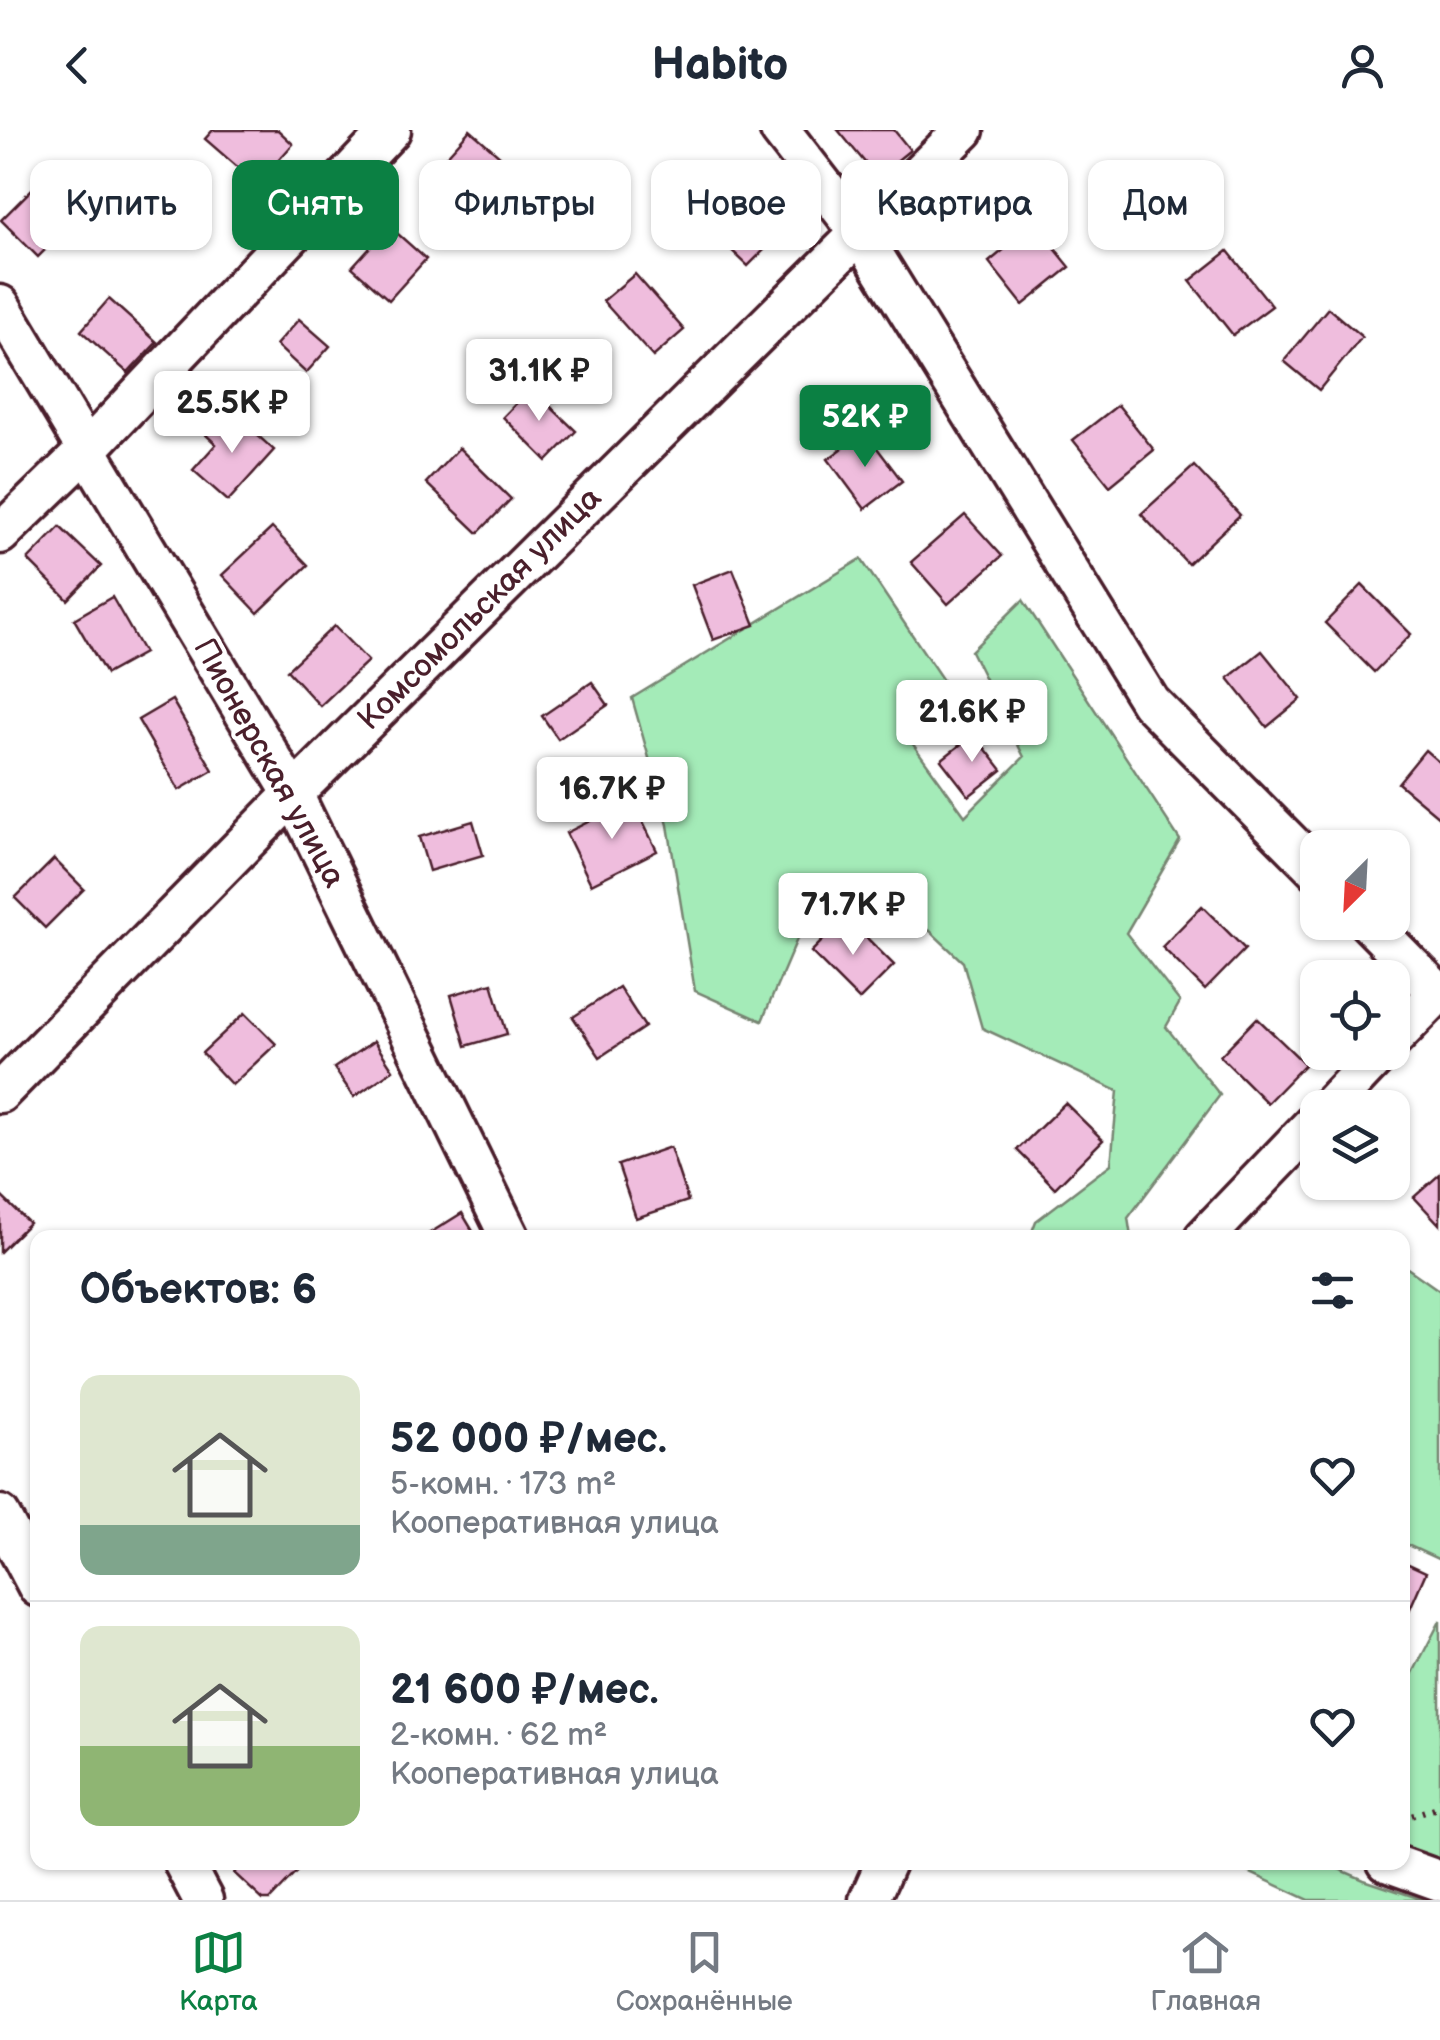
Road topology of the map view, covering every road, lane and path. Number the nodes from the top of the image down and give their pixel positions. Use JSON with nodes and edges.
{"nodes":[{"id":1,"x":392,"y":130,"type":"edge"},
{"id":2,"x":780,"y":130,"type":"edge"},
{"id":3,"x":964,"y":130,"type":"edge"},
{"id":4,"x":934,"y":160,"type":"edge"},
{"id":5,"x":841,"y":209,"type":"edge"},
{"id":6,"x":843,"y":250,"type":"edge"},
{"id":7,"x":871,"y":250,"type":"edge"},
{"id":8,"x":0,"y":304,"type":"edge"},
{"id":9,"x":87,"y":450,"type":"junction"},
{"id":10,"x":0,"y":534,"type":"edge"},
{"id":11,"x":293,"y":794,"type":"junction"},
{"id":12,"x":1300,"y":853,"type":"edge"},
{"id":13,"x":1386,"y":940,"type":"edge"},
{"id":14,"x":1439,"y":993,"type":"edge"},
{"id":15,"x":1410,"y":1022,"type":"edge"},
{"id":16,"x":1364,"y":1070,"type":"edge"},
{"id":17,"x":1345,"y":1090,"type":"edge"},
{"id":18,"x":0,"y":1093,"type":"edge"},
{"id":19,"x":1300,"y":1138,"type":"edge"},
{"id":20,"x":506,"y":1230,"type":"edge"},
{"id":21,"x":1212,"y":1230,"type":"edge"},
{"id":22,"x":0,"y":1516,"type":"edge"},
{"id":23,"x":30,"y":1571,"type":"edge"},
{"id":24,"x":1440,"y":1806,"type":"edge"},
{"id":25,"x":1410,"y":1816,"type":"edge"},
{"id":26,"x":187,"y":1870,"type":"edge"},
{"id":27,"x":882,"y":1870,"type":"edge"},
{"id":28,"x":1408,"y":1870,"type":"edge"},
{"id":29,"x":1440,"y":1882,"type":"edge"},
{"id":30,"x":203,"y":1900,"type":"edge"},
{"id":31,"x":869,"y":1900,"type":"edge"}],
"edges":[{"from":1,"to":9,"type":"street"},
{"from":2,"to":5,"type":"street"},
{"from":3,"to":4,"type":"street","name":"Комсомольская улица"},
{"from":6,"to":11,"type":"street","name":"Комсомольская улица"},
{"from":7,"to":12,"type":"street"},
{"from":8,"to":9,"type":"street","name":"Пионерская улица"},
{"from":9,"to":10,"type":"street"},
{"from":9,"to":11,"type":"street","name":"Пионерская улица"},
{"from":11,"to":18,"type":"street","name":"Комсомольская улица"},
{"from":11,"to":20,"type":"street","name":"Пионерская улица"},
{"from":13,"to":14,"type":"street"},
{"from":14,"to":15,"type":"street"},
{"from":16,"to":17,"type":"street"},
{"from":19,"to":21,"type":"street"},
{"from":22,"to":23,"type":"street"},
{"from":24,"to":25,"type":"path"},
{"from":26,"to":30,"type":"street"},
{"from":27,"to":31,"type":"street"},
{"from":28,"to":29,"type":"street"}]}
